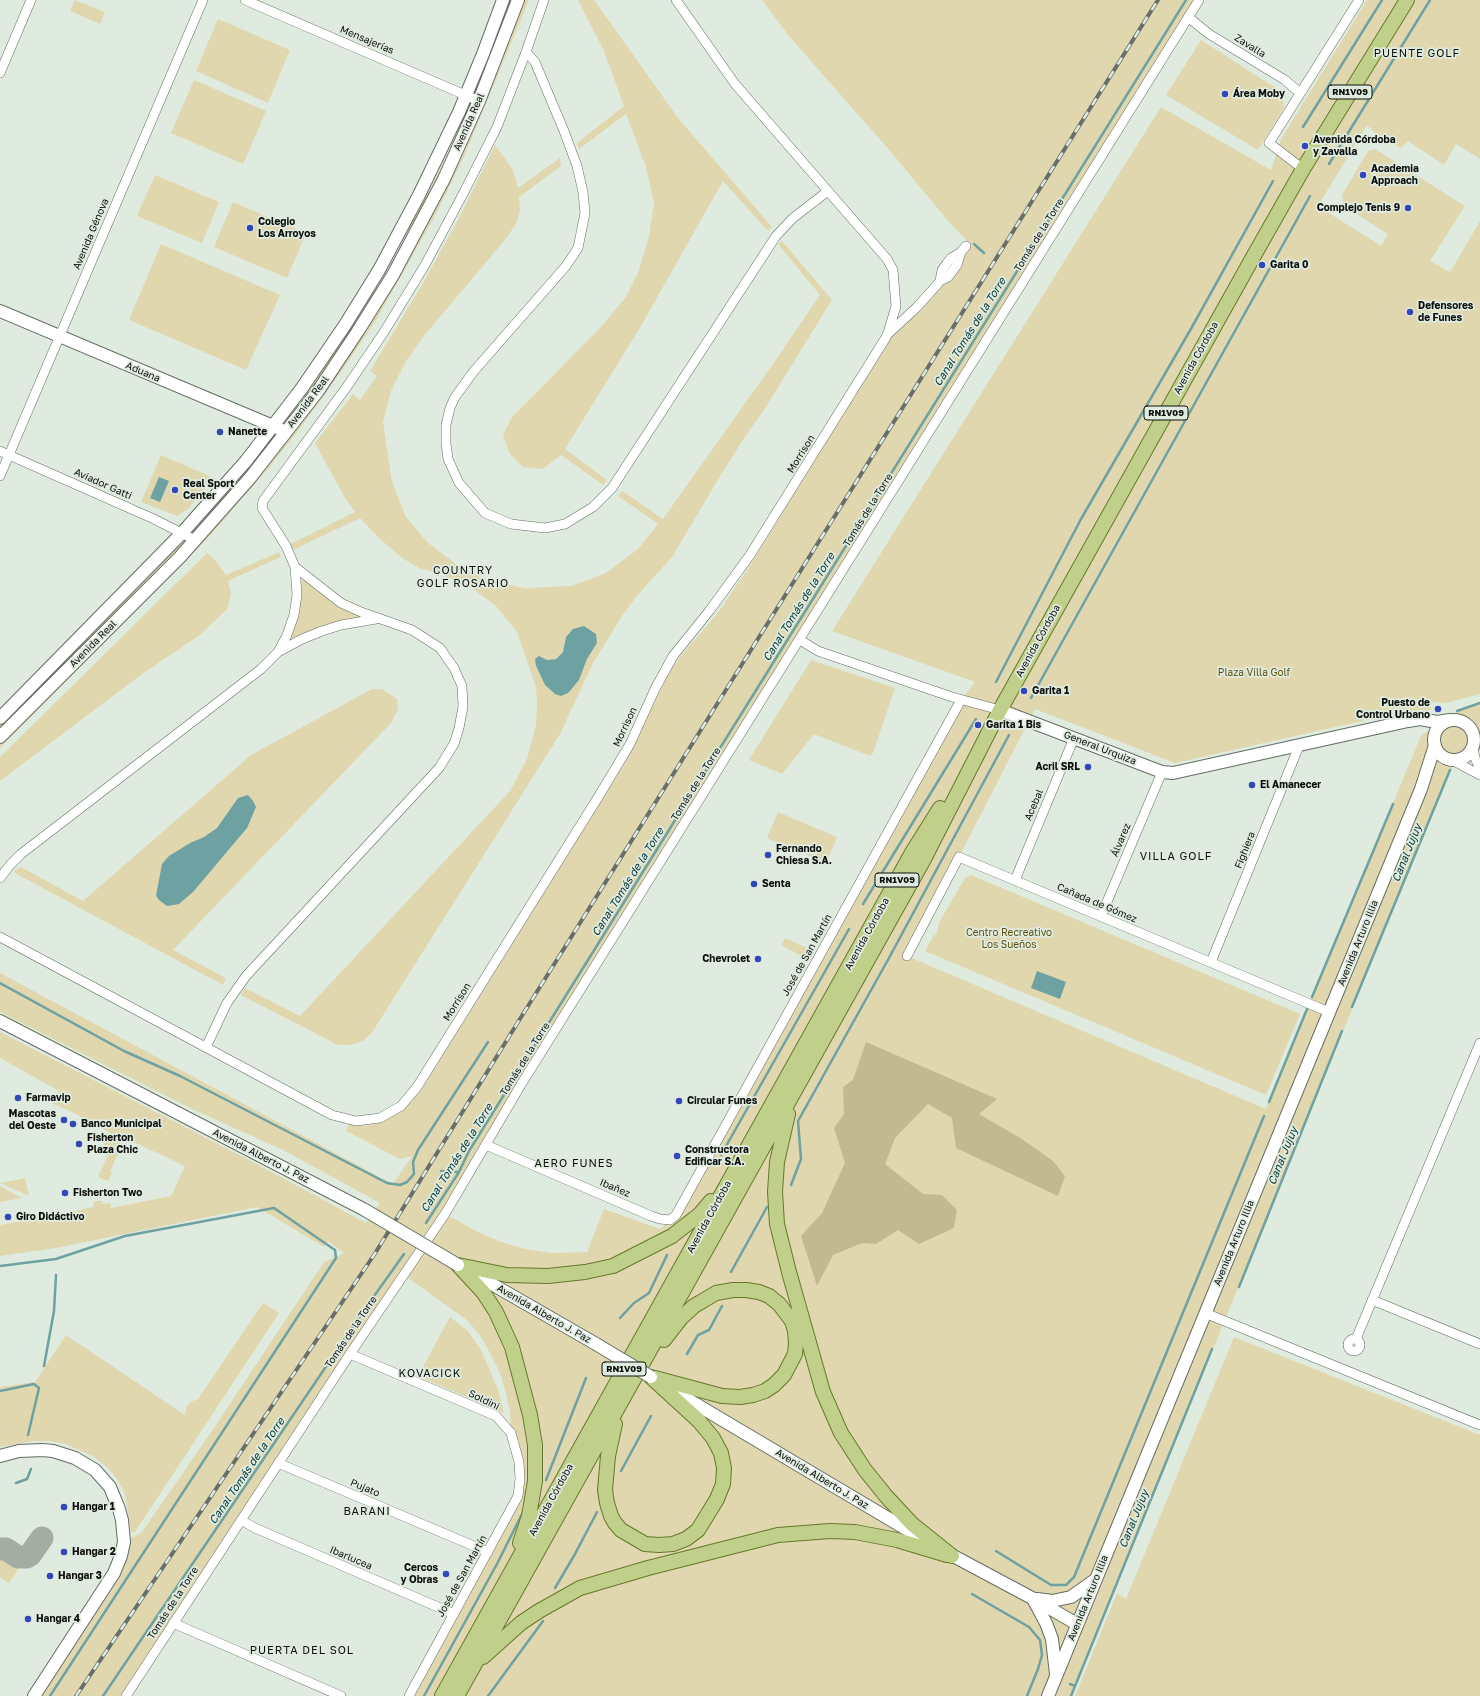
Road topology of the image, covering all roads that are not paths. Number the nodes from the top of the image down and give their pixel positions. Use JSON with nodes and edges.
{"nodes":[{"id":1,"x":31,"y":0,"type":"edge"},
{"id":2,"x":203,"y":0,"type":"edge"},
{"id":3,"x":245,"y":0,"type":"edge"},
{"id":4,"x":503,"y":0,"type":"edge"},
{"id":5,"x":518,"y":0,"type":"edge"},
{"id":6,"x":544,"y":0,"type":"edge"},
{"id":7,"x":676,"y":0,"type":"edge"},
{"id":8,"x":1199,"y":0,"type":"edge"},
{"id":9,"x":1359,"y":0,"type":"edge"},
{"id":10,"x":1406,"y":0,"type":"edge"},
{"id":11,"x":1188,"y":17,"type":"junction"},
{"id":12,"x":526,"y":52,"type":"junction"},
{"id":13,"x":0,"y":73,"type":"edge"},
{"id":14,"x":1300,"y":93,"type":"junction"},
{"id":15,"x":466,"y":95,"type":"junction"},
{"id":16,"x":479,"y":101,"type":"junction"},
{"id":17,"x":1303,"y":169,"type":"junction"},
{"id":18,"x":828,"y":191,"type":"junction"},
{"id":19,"x":963,"y":249,"type":"dead end"},
{"id":20,"x":896,"y":306,"type":"junction"},
{"id":21,"x":916,"y":308,"type":"junction"},
{"id":22,"x":0,"y":311,"type":"edge"},
{"id":23,"x":888,"y":334,"type":"junction"},
{"id":24,"x":60,"y":336,"type":"junction"},
{"id":25,"x":273,"y":427,"type":"junction"},
{"id":26,"x":286,"y":432,"type":"junction"},
{"id":27,"x":0,"y":451,"type":"edge"},
{"id":28,"x":9,"y":455,"type":"junction"},
{"id":29,"x":0,"y":476,"type":"edge"},
{"id":30,"x":182,"y":533,"type":"junction"},
{"id":31,"x":195,"y":540,"type":"junction"},
{"id":32,"x":295,"y":567,"type":"junction"},
{"id":33,"x":377,"y":618,"type":"junction"},
{"id":34,"x":800,"y":640,"type":"junction"},
{"id":35,"x":278,"y":652,"type":"junction"},
{"id":36,"x":961,"y":700,"type":"junction"},
{"id":37,"x":1000,"y":710,"type":"junction"},
{"id":38,"x":0,"y":718,"type":"edge"},
{"id":39,"x":1450,"y":720,"type":"junction"},
{"id":40,"x":1410,"y":721,"type":"junction"},
{"id":41,"x":1463,"y":722,"type":"junction"},
{"id":42,"x":1480,"y":723,"type":"edge"},
{"id":43,"x":0,"y":738,"type":"edge"},
{"id":44,"x":1074,"y":738,"type":"junction"},
{"id":45,"x":982,"y":742,"type":"junction"},
{"id":46,"x":1476,"y":742,"type":"edge"},
{"id":47,"x":1434,"y":743,"type":"junction"},
{"id":48,"x":1299,"y":746,"type":"junction"},
{"id":49,"x":1452,"y":761,"type":"junction"},
{"id":50,"x":1480,"y":769,"type":"edge"},
{"id":51,"x":1162,"y":772,"type":"junction"},
{"id":52,"x":1480,"y":775,"type":"edge"},
{"id":53,"x":1421,"y":789,"type":"junction"},
{"id":54,"x":0,"y":878,"type":"edge"},
{"id":55,"x":1015,"y":880,"type":"junction"},
{"id":56,"x":1101,"y":916,"type":"junction"},
{"id":57,"x":0,"y":937,"type":"edge"},
{"id":58,"x":907,"y":956,"type":"dead end"},
{"id":59,"x":1211,"y":962,"type":"junction"},
{"id":60,"x":1329,"y":1012,"type":"junction"},
{"id":61,"x":0,"y":1021,"type":"edge"},
{"id":62,"x":1480,"y":1043,"type":"edge"},
{"id":63,"x":206,"y":1047,"type":"junction"},
{"id":64,"x":796,"y":1088,"type":"junction"},
{"id":65,"x":486,"y":1145,"type":"junction"},
{"id":66,"x":738,"y":1167,"type":"junction"},
{"id":67,"x":670,"y":1220,"type":"joint"},
{"id":68,"x":458,"y":1265,"type":"junction"},
{"id":69,"x":1372,"y":1300,"type":"junction"},
{"id":70,"x":1205,"y":1313,"type":"junction"},
{"id":71,"x":1356,"y":1338,"type":"dead end"},
{"id":72,"x":1480,"y":1344,"type":"edge"},
{"id":73,"x":350,"y":1354,"type":"junction"},
{"id":74,"x":644,"y":1362,"type":"junction"},
{"id":75,"x":651,"y":1377,"type":"junction"},
{"id":76,"x":622,"y":1401,"type":"junction"},
{"id":77,"x":1480,"y":1425,"type":"edge"},
{"id":78,"x":0,"y":1456,"type":"edge"},
{"id":79,"x":519,"y":1462,"type":"joint"},
{"id":80,"x":278,"y":1463,"type":"junction"},
{"id":81,"x":241,"y":1520,"type":"junction"},
{"id":82,"x":488,"y":1552,"type":"junction"},
{"id":83,"x":952,"y":1556,"type":"junction"},
{"id":84,"x":511,"y":1572,"type":"junction"},
{"id":85,"x":1096,"y":1579,"type":"junction"},
{"id":86,"x":1032,"y":1598,"type":"junction"},
{"id":87,"x":454,"y":1614,"type":"junction"},
{"id":88,"x":173,"y":1624,"type":"junction"},
{"id":89,"x":1077,"y":1624,"type":"junction"},
{"id":90,"x":474,"y":1666,"type":"junction"},
{"id":91,"x":1056,"y":1676,"type":"junction"},
{"id":92,"x":34,"y":1696,"type":"edge"},
{"id":93,"x":126,"y":1696,"type":"edge"},
{"id":94,"x":341,"y":1696,"type":"edge"},
{"id":95,"x":408,"y":1696,"type":"edge"},
{"id":96,"x":442,"y":1696,"type":"edge"},
{"id":97,"x":457,"y":1696,"type":"edge"},
{"id":98,"x":1048,"y":1696,"type":"edge"}],
"edges":[{"from":1,"to":13,"type":"street"},
{"from":2,"to":24,"type":"street","name":"Avenida Génova"},
{"from":3,"to":15,"type":"street","name":"Mensajerías"},
{"from":4,"to":15,"type":"main road","name":"Avenida Real"},
{"from":5,"to":16,"type":"main road","name":"Avenida Real"},
{"from":6,"to":12,"type":"street"},
{"from":7,"to":18,"type":"street"},
{"from":8,"to":11,"type":"street","name":"Tomás de la Torre"},
{"from":9,"to":14,"type":"street"},
{"from":10,"to":17,"type":"main road","name":"Avenida Córdoba","number":"RN1V09"},
{"from":11,"to":14,"type":"street","name":"Zavalla"},
{"from":11,"to":34,"type":"street","name":"Tomás de la Torre"},
{"from":12,"to":18,"type":"street"},
{"from":12,"to":32,"type":"street"},
{"from":14,"to":17,"type":"street"},
{"from":15,"to":16,"type":"street","name":"Mensajerías"},
{"from":15,"to":25,"type":"main road","name":"Avenida Real"},
{"from":16,"to":26,"type":"main road","name":"Avenida Real"},
{"from":17,"to":37,"type":"main road","name":"Avenida Córdoba","number":"RN1V09"},
{"from":18,"to":20,"type":"street","name":"Morrison"},
{"from":19,"to":21,"type":"street","name":"Morrison"},
{"from":20,"to":21,"type":"street"},
{"from":20,"to":23,"type":"street","name":"Morrison"},
{"from":21,"to":23,"type":"street","name":"Morrison"},
{"from":22,"to":24,"type":"main road","name":"Aduana"},
{"from":23,"to":63,"type":"street","name":"Morrison"},
{"from":24,"to":25,"type":"main road","name":"Aduana"},
{"from":24,"to":28,"type":"street","name":"Avenida Génova"},
{"from":25,"to":26,"type":"main road","name":"Aduana"},
{"from":25,"to":30,"type":"main road","name":"Avenida Real"},
{"from":26,"to":31,"type":"main road","name":"Avenida Real"},
{"from":27,"to":28,"type":"street","name":"Aviador Gatti"},
{"from":28,"to":29,"type":"street","name":"Avenida Génova"},
{"from":28,"to":30,"type":"street","name":"Aviador Gatti"},
{"from":30,"to":31,"type":"street","name":"Aviador Gatti"},
{"from":30,"to":38,"type":"main road","name":"Avenida Real"},
{"from":31,"to":43,"type":"main road","name":"Avenida Real"},
{"from":32,"to":33,"type":"street"},
{"from":32,"to":35,"type":"street"},
{"from":33,"to":35,"type":"street"},
{"from":33,"to":63,"type":"street"},
{"from":34,"to":36,"type":"street","name":"General Urquiza"},
{"from":34,"to":65,"type":"street","name":"Tomás de la Torre"},
{"from":35,"to":54,"type":"street"},
{"from":36,"to":37,"type":"street","name":"General Urquiza"},
{"from":36,"to":67,"type":"street","name":"José de San Martín"},
{"from":37,"to":44,"type":"main road","name":"General Urquiza"},
{"from":37,"to":45,"type":"main road","name":"Avenida Córdoba","number":"RN1V09"},
{"from":39,"to":40,"type":"main road","name":"General Urquiza"},
{"from":39,"to":41,"type":"main road"},
{"from":39,"to":47,"type":"main road"},
{"from":40,"to":47,"type":"main road"},
{"from":40,"to":48,"type":"main road","name":"General Urquiza"},
{"from":41,"to":42,"type":"main road"},
{"from":41,"to":46,"type":"main road"},
{"from":44,"to":51,"type":"main road","name":"General Urquiza"},
{"from":44,"to":55,"type":"street","name":"Acebal"},
{"from":45,"to":64,"type":"main road","name":"Avenida Córdoba","number":"RN1V09"},
{"from":45,"to":66,"type":"main road","name":"Avenida Córdoba","number":"RN1V09"},
{"from":46,"to":49,"type":"main road"},
{"from":46,"to":50,"type":"street"},
{"from":47,"to":49,"type":"main road"},
{"from":47,"to":53,"type":"main road","name":"Avenida Arturo Illia"},
{"from":48,"to":51,"type":"main road","name":"General Urquiza"},
{"from":48,"to":59,"type":"street","name":"Fighiera"},
{"from":49,"to":52,"type":"street"},
{"from":49,"to":53,"type":"main road","name":"Avenida Arturo Illia"},
{"from":51,"to":56,"type":"street","name":"Álvarez"},
{"from":53,"to":60,"type":"main road","name":"Avenida Arturo Illia"},
{"from":55,"to":56,"type":"street","name":"Cañada de Gómez"},
{"from":55,"to":58,"type":"street","name":"Cañada de Gómez"},
{"from":56,"to":59,"type":"street","name":"Cañada de Gómez"},
{"from":57,"to":63,"type":"street","name":"Morrison"},
{"from":59,"to":60,"type":"street","name":"Cañada de Gómez"},
{"from":60,"to":70,"type":"main road","name":"Avenida Arturo Illia"},
{"from":61,"to":68,"type":"main road","name":"Avenida Alberto J. Paz","bridge":true},
{"from":62,"to":69,"type":"street"},
{"from":64,"to":74,"type":"main road","name":"Avenida Córdoba","number":"RN1V09"},
{"from":64,"to":83,"type":"main road"},
{"from":65,"to":67,"type":"street","name":"Ibañez"},
{"from":65,"to":73,"type":"street","name":"Tomás de la Torre"},
{"from":66,"to":68,"type":"main road"},
{"from":66,"to":84,"type":"main road","name":"Avenida Córdoba","number":"RN1V09"},
{"from":68,"to":75,"type":"main road","name":"Avenida Alberto J. Paz","bridge":true},
{"from":68,"to":84,"type":"main road"},
{"from":69,"to":71,"type":"street"},
{"from":69,"to":72,"type":"street"},
{"from":70,"to":77,"type":"street"},
{"from":70,"to":85,"type":"main road","name":"Avenida Arturo Illia"},
{"from":73,"to":79,"type":"street","name":"Soldini"},
{"from":73,"to":80,"type":"street","name":"Tomás de la Torre"},
{"from":74,"to":75,"type":"main road"},
{"from":74,"to":76,"type":"main road","name":"Avenida Córdoba","number":"RN1V09"},
{"from":75,"to":76,"type":"main road"},
{"from":75,"to":83,"type":"main road","name":"Avenida Alberto J. Paz"},
{"from":76,"to":90,"type":"main road","name":"Avenida Córdoba","number":"RN1V09"},
{"from":78,"to":92,"type":"main road"},
{"from":79,"to":82,"type":"street","name":"José de San Martín"},
{"from":80,"to":81,"type":"street","name":"Tomás de la Torre"},
{"from":80,"to":82,"type":"street","name":"Pujato"},
{"from":81,"to":87,"type":"street","name":"Ibarlucea"},
{"from":81,"to":88,"type":"street","name":"Tomás de la Torre"},
{"from":82,"to":87,"type":"street","name":"José de San Martín"},
{"from":83,"to":86,"type":"main road","name":"Avenida Alberto J. Paz"},
{"from":83,"to":90,"type":"main road"},
{"from":84,"to":96,"type":"main road","name":"Avenida Córdoba","number":"RN1V09"},
{"from":85,"to":86,"type":"main road"},
{"from":85,"to":89,"type":"main road","name":"Avenida Arturo Illia"},
{"from":86,"to":89,"type":"main road","name":"Avenida Alberto J. Paz"},
{"from":86,"to":91,"type":"main road"},
{"from":87,"to":95,"type":"street","name":"José de San Martín"},
{"from":88,"to":93,"type":"street","name":"Tomás de la Torre"},
{"from":88,"to":94,"type":"street"},
{"from":89,"to":91,"type":"main road","name":"Avenida Arturo Illia"},
{"from":90,"to":97,"type":"main road","name":"Avenida Córdoba","number":"RN1V09"},
{"from":91,"to":98,"type":"main road","name":"Avenida Arturo Illia"}]}
